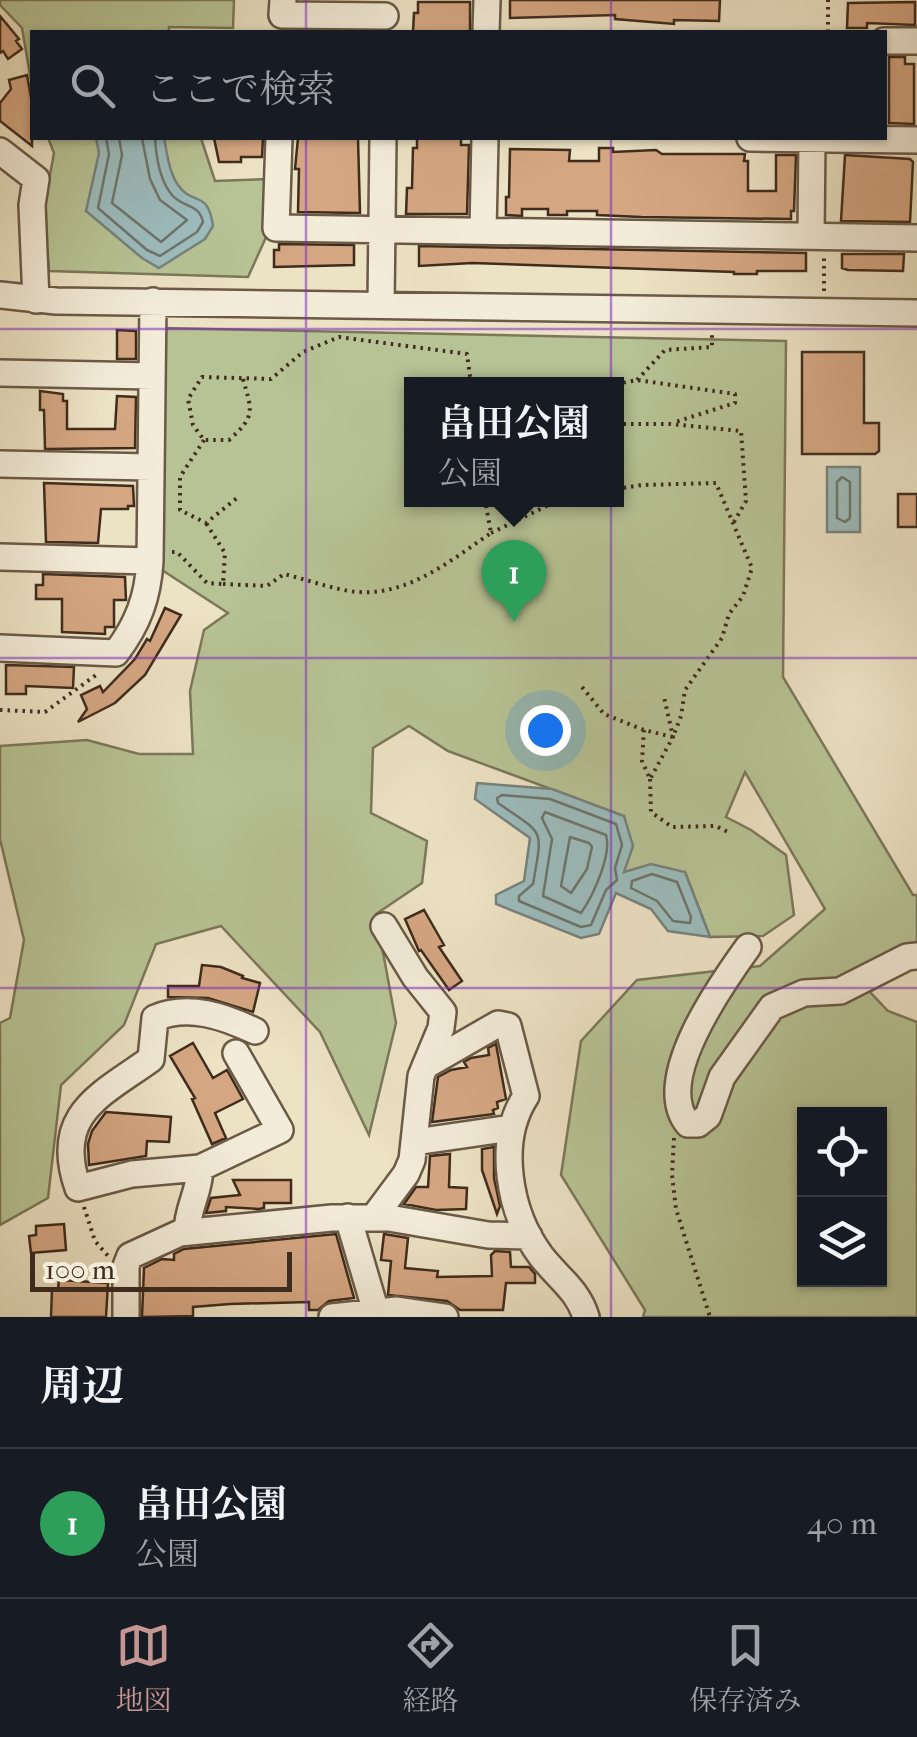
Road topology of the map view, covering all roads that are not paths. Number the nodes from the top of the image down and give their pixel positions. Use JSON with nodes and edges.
{"nodes":[{"id":1,"x":282,"y":0,"type":"edge"},
{"id":2,"x":487,"y":0,"type":"edge"},
{"id":3,"x":385,"y":16,"type":"edge"},
{"id":4,"x":486,"y":30,"type":"edge"},
{"id":5,"x":887,"y":41,"type":"edge"},
{"id":6,"x":917,"y":42,"type":"edge"},
{"id":7,"x":887,"y":139,"type":"edge"},
{"id":8,"x":279,"y":140,"type":"edge"},
{"id":9,"x":384,"y":140,"type":"edge"},
{"id":10,"x":485,"y":140,"type":"edge"},
{"id":11,"x":812,"y":140,"type":"edge"},
{"id":12,"x":917,"y":140,"type":"edge"},
{"id":13,"x":0,"y":152,"type":"edge"},
{"id":14,"x":382,"y":229,"type":"junction"},
{"id":15,"x":483,"y":231,"type":"junction"},
{"id":16,"x":818,"y":236,"type":"junction"},
{"id":17,"x":917,"y":238,"type":"edge"},
{"id":18,"x":0,"y":295,"type":"edge"},
{"id":19,"x":36,"y":300,"type":"junction"},
{"id":20,"x":153,"y":301,"type":"junction"},
{"id":21,"x":381,"y":305,"type":"junction"},
{"id":22,"x":917,"y":313,"type":"edge"},
{"id":23,"x":0,"y":373,"type":"edge"},
{"id":24,"x":152,"y":376,"type":"junction"},
{"id":25,"x":0,"y":464,"type":"edge"},
{"id":26,"x":151,"y":468,"type":"junction"},
{"id":27,"x":0,"y":557,"type":"edge"},
{"id":28,"x":150,"y":557,"type":"junction"},
{"id":29,"x":0,"y":648,"type":"edge"},
{"id":30,"x":384,"y":926,"type":"dead end"},
{"id":31,"x":748,"y":947,"type":"dead end"},
{"id":32,"x":917,"y":956,"type":"edge"},
{"id":33,"x":255,"y":1031,"type":"dead end"},
{"id":34,"x":236,"y":1054,"type":"dead end"},
{"id":35,"x":425,"y":1066,"type":"junction"},
{"id":36,"x":511,"y":1128,"type":"junction"},
{"id":37,"x":416,"y":1142,"type":"junction"},
{"id":38,"x":200,"y":1168,"type":"junction"},
{"id":39,"x":361,"y":1217,"type":"junction"},
{"id":40,"x":187,"y":1232,"type":"junction"},
{"id":41,"x":529,"y":1236,"type":"junction"},
{"id":42,"x":376,"y":1312,"type":"junction"},
{"id":43,"x":126,"y":1317,"type":"edge"},
{"id":44,"x":332,"y":1317,"type":"edge"},
{"id":45,"x":444,"y":1317,"type":"edge"},
{"id":46,"x":586,"y":1317,"type":"edge"}],
"edges":[{"from":1,"to":3,"type":"street"},
{"from":2,"to":4,"type":"street"},
{"from":5,"to":6,"type":"street"},
{"from":7,"to":12,"type":"street"},
{"from":8,"to":14,"type":"street"},
{"from":9,"to":14,"type":"street"},
{"from":10,"to":15,"type":"street"},
{"from":11,"to":16,"type":"street"},
{"from":13,"to":19,"type":"street"},
{"from":14,"to":15,"type":"street"},
{"from":14,"to":21,"type":"street"},
{"from":15,"to":16,"type":"street"},
{"from":16,"to":17,"type":"street"},
{"from":18,"to":19,"type":"street"},
{"from":19,"to":20,"type":"street"},
{"from":20,"to":21,"type":"street"},
{"from":20,"to":24,"type":"street"},
{"from":21,"to":22,"type":"street"},
{"from":23,"to":24,"type":"street"},
{"from":24,"to":26,"type":"street"},
{"from":25,"to":26,"type":"street"},
{"from":26,"to":28,"type":"street"},
{"from":27,"to":28,"type":"street"},
{"from":28,"to":29,"type":"street"},
{"from":30,"to":35,"type":"street"},
{"from":31,"to":32,"type":"street"},
{"from":33,"to":38,"type":"street"},
{"from":34,"to":38,"type":"street"},
{"from":35,"to":36,"type":"street"},
{"from":35,"to":37,"type":"street"},
{"from":36,"to":37,"type":"street"},
{"from":36,"to":41,"type":"street"},
{"from":37,"to":39,"type":"street"},
{"from":38,"to":40,"type":"street"},
{"from":39,"to":40,"type":"street"},
{"from":39,"to":41,"type":"street"},
{"from":39,"to":42,"type":"street"},
{"from":40,"to":43,"type":"street"},
{"from":41,"to":46,"type":"street"},
{"from":42,"to":44,"type":"street"},
{"from":42,"to":45,"type":"street"}]}
